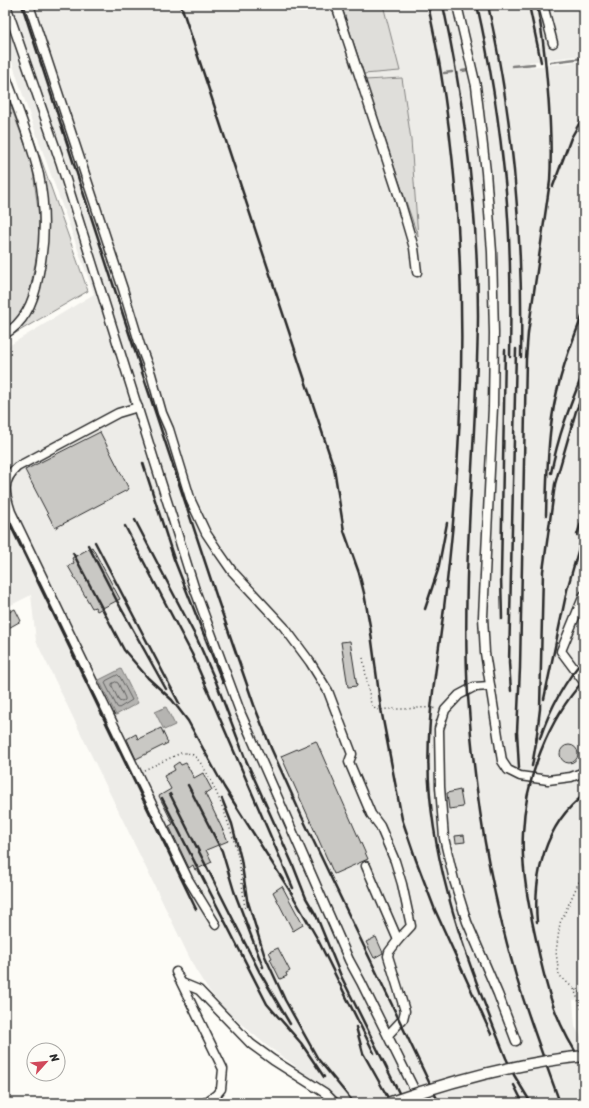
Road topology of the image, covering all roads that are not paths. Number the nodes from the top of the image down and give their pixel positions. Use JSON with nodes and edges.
{"nodes":[{"id":1,"x":6,"y":5,"type":"edge"},
{"id":2,"x":29,"y":5,"type":"edge"},
{"id":3,"x":336,"y":5,"type":"edge"},
{"id":4,"x":457,"y":5,"type":"edge"},
{"id":5,"x":543,"y":5,"type":"edge"},
{"id":6,"x":552,"y":42,"type":"dead end"},
{"id":7,"x":5,"y":74,"type":"edge"},
{"id":8,"x":417,"y":272,"type":"dead end"},
{"id":9,"x":5,"y":334,"type":"edge"},
{"id":10,"x":138,"y":407,"type":"junction"},
{"id":11,"x":584,"y":595,"type":"edge"},
{"id":12,"x":584,"y":682,"type":"edge"},
{"id":13,"x":490,"y":686,"type":"junction"},
{"id":14,"x":584,"y":772,"type":"edge"},
{"id":15,"x":366,"y":866,"type":"dead end"},
{"id":16,"x":216,"y":925,"type":"dead end"},
{"id":17,"x":398,"y":940,"type":"junction"},
{"id":18,"x":176,"y":972,"type":"dead end"},
{"id":19,"x":182,"y":983,"type":"junction"},
{"id":20,"x":388,"y":1035,"type":"junction"},
{"id":21,"x":516,"y":1041,"type":"dead end"},
{"id":22,"x":584,"y":1056,"type":"edge"},
{"id":23,"x":205,"y":1103,"type":"edge"},
{"id":24,"x":335,"y":1103,"type":"edge"},
{"id":25,"x":388,"y":1103,"type":"edge"},
{"id":26,"x":421,"y":1103,"type":"edge"}],
"edges":[{"from":1,"to":10,"type":"lane"},
{"from":2,"to":17,"type":"lane"},
{"from":3,"to":8,"type":"lane"},
{"from":4,"to":13,"type":"lane"},
{"from":5,"to":6,"type":"lane"},
{"from":7,"to":9,"type":"lane"},
{"from":10,"to":16,"type":"lane"},
{"from":10,"to":20,"type":"lane"},
{"from":11,"to":12,"type":"lane"},
{"from":13,"to":14,"type":"lane"},
{"from":13,"to":21,"type":"lane"},
{"from":15,"to":17,"type":"lane"},
{"from":17,"to":20,"type":"lane"},
{"from":18,"to":19,"type":"lane"},
{"from":19,"to":23,"type":"lane"},
{"from":19,"to":24,"type":"lane"},
{"from":20,"to":26,"type":"lane"},
{"from":22,"to":25,"type":"main road","bridge":true}]}
